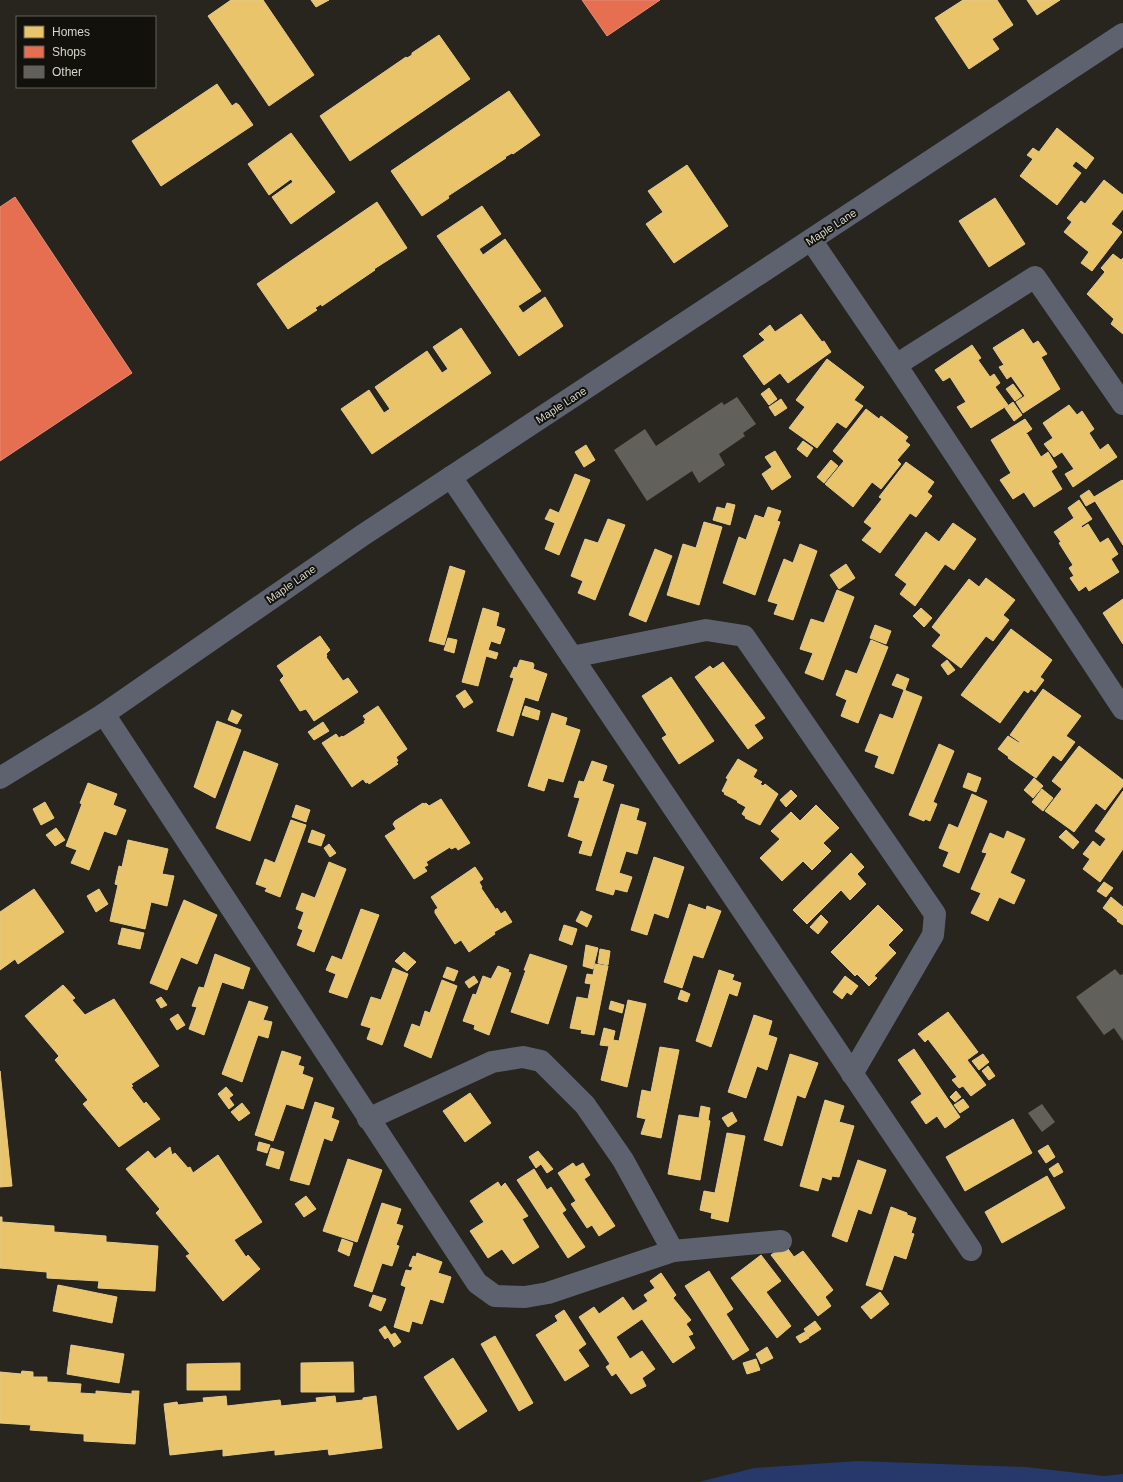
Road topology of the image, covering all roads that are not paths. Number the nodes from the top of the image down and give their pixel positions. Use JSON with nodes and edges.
{"nodes":[{"id":1,"x":1123,"y":34,"type":"edge"},
{"id":2,"x":811,"y":240,"type":"junction"},
{"id":3,"x":896,"y":365,"type":"junction"},
{"id":4,"x":1123,"y":404,"type":"edge"},
{"id":5,"x":451,"y":477,"type":"junction"},
{"id":6,"x":572,"y":657,"type":"junction"},
{"id":7,"x":1123,"y":708,"type":"edge"},
{"id":8,"x":104,"y":714,"type":"junction"},
{"id":9,"x":0,"y":778,"type":"edge"},
{"id":10,"x":852,"y":1074,"type":"junction"},
{"id":11,"x":368,"y":1118,"type":"junction"},
{"id":12,"x":781,"y":1241,"type":"dead end"},
{"id":13,"x":971,"y":1250,"type":"dead end"},
{"id":14,"x":674,"y":1251,"type":"junction"}],
"edges":[{"from":1,"to":2,"type":"street","name":"Maple Lane"},
{"from":2,"to":3,"type":"street"},
{"from":2,"to":5,"type":"street","name":"Maple Lane"},
{"from":3,"to":4,"type":"street"},
{"from":3,"to":7,"type":"street"},
{"from":5,"to":6,"type":"street"},
{"from":5,"to":8,"type":"street","name":"Maple Lane"},
{"from":6,"to":10,"type":"street"},
{"from":6,"to":10,"type":"street"},
{"from":8,"to":9,"type":"street","name":"Maple Lane"},
{"from":8,"to":11,"type":"street"},
{"from":10,"to":13,"type":"street"},
{"from":11,"to":14,"type":"street"},
{"from":11,"to":14,"type":"street"},
{"from":12,"to":14,"type":"street"}]}
